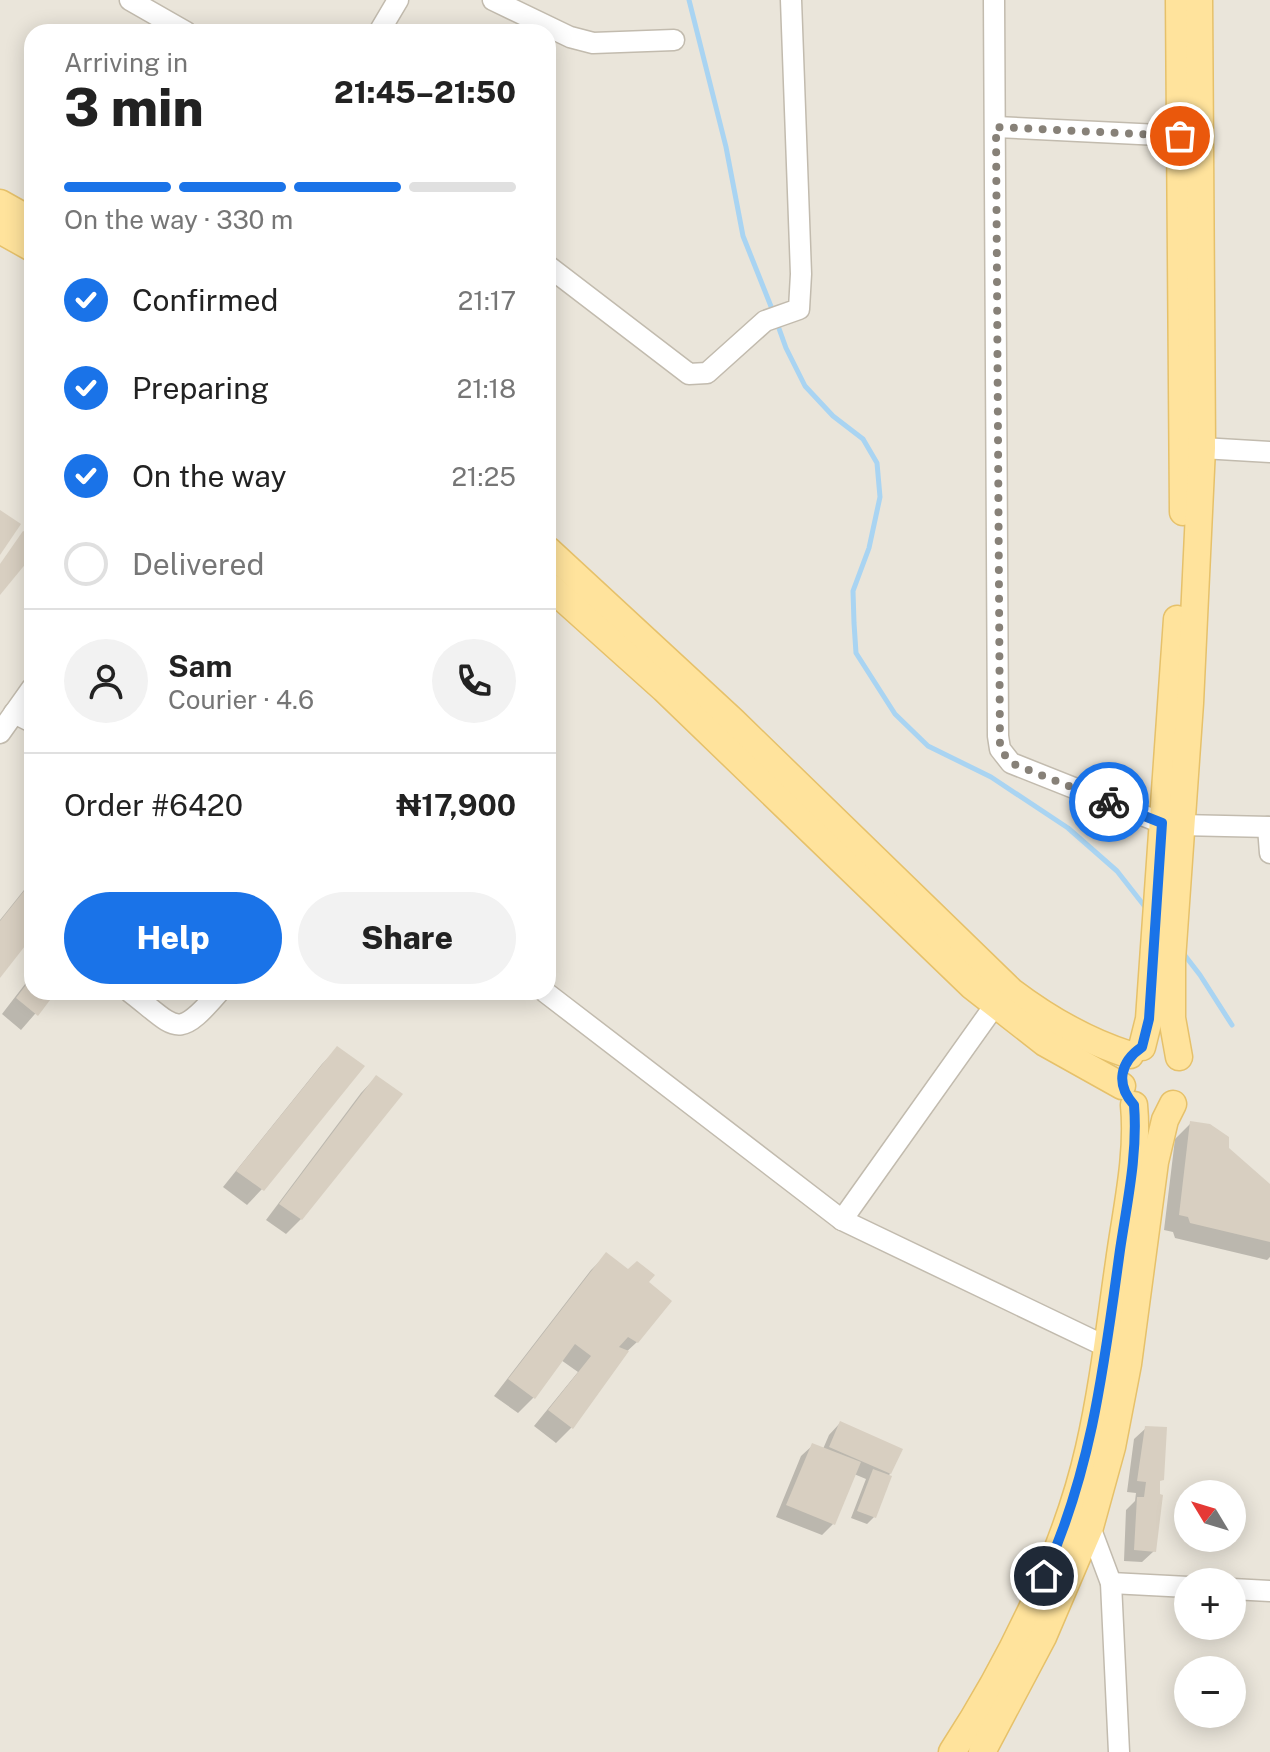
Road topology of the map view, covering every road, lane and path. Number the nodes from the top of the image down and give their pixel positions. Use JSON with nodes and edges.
{"nodes":[{"id":1,"x":130,"y":0,"type":"edge"},
{"id":2,"x":398,"y":0,"type":"edge"},
{"id":3,"x":493,"y":0,"type":"edge"},
{"id":4,"x":791,"y":0,"type":"edge"},
{"id":5,"x":994,"y":0,"type":"edge"},
{"id":6,"x":1179,"y":0,"type":"edge"},
{"id":7,"x":1199,"y":0,"type":"edge"},
{"id":8,"x":172,"y":24,"type":"edge"},
{"id":9,"x":384,"y":24,"type":"edge"},
{"id":10,"x":543,"y":24,"type":"edge"},
{"id":11,"x":556,"y":30,"type":"edge"},
{"id":12,"x":674,"y":40,"type":"dead end"},
{"id":13,"x":996,"y":127,"type":"junction"},
{"id":14,"x":1180,"y":136,"type":"junction"},
{"id":15,"x":0,"y":203,"type":"edge"},
{"id":16,"x":24,"y":216,"type":"edge"},
{"id":17,"x":0,"y":230,"type":"edge"},
{"id":18,"x":24,"y":244,"type":"edge"},
{"id":19,"x":556,"y":272,"type":"edge"},
{"id":20,"x":1202,"y":448,"type":"junction"},
{"id":21,"x":1270,"y":452,"type":"edge"},
{"id":22,"x":556,"y":557,"type":"edge"},
{"id":23,"x":556,"y":592,"type":"edge"},
{"id":24,"x":23,"y":717,"type":"edge"},
{"id":25,"x":0,"y":733,"type":"edge"},
{"id":26,"x":1171,"y":824,"type":"junction"},
{"id":27,"x":1269,"y":827,"type":"edge"},
{"id":28,"x":1270,"y":853,"type":"edge"},
{"id":29,"x":1165,"y":931,"type":"junction"},
{"id":30,"x":140,"y":1000,"type":"edge"},
{"id":31,"x":212,"y":1000,"type":"edge"},
{"id":32,"x":555,"y":1000,"type":"edge"},
{"id":33,"x":995,"y":1005,"type":"junction"},
{"id":34,"x":1136,"y":1051,"type":"junction"},
{"id":35,"x":1181,"y":1081,"type":"junction"},
{"id":36,"x":1128,"y":1095,"type":"junction"},
{"id":37,"x":842,"y":1220,"type":"junction"},
{"id":38,"x":1107,"y":1347,"type":"junction"},
{"id":39,"x":1090,"y":1527,"type":"junction"},
{"id":40,"x":1111,"y":1583,"type":"junction"},
{"id":41,"x":1174,"y":1586,"type":"edge"},
{"id":42,"x":1246,"y":1590,"type":"edge"},
{"id":43,"x":1270,"y":1591,"type":"edge"},
{"id":44,"x":952,"y":1752,"type":"edge"},
{"id":45,"x":982,"y":1752,"type":"edge"},
{"id":46,"x":1119,"y":1752,"type":"edge"}],
"edges":[{"from":1,"to":8,"type":"street"},
{"from":2,"to":9,"type":"street"},
{"from":3,"to":10,"type":"street"},
{"from":4,"to":19,"type":"street"},
{"from":5,"to":13,"type":"street"},
{"from":6,"to":14,"type":"main road"},
{"from":7,"to":20,"type":"main road"},
{"from":11,"to":12,"type":"street"},
{"from":13,"to":14,"type":"street"},
{"from":13,"to":26,"type":"street"},
{"from":14,"to":26,"type":"main road"},
{"from":15,"to":16,"type":"main road"},
{"from":17,"to":18,"type":"main road"},
{"from":20,"to":21,"type":"street"},
{"from":20,"to":26,"type":"main road"},
{"from":22,"to":34,"type":"main road"},
{"from":23,"to":33,"type":"main road"},
{"from":24,"to":25,"type":"street"},
{"from":26,"to":27,"type":"street"},
{"from":26,"to":29,"type":"main road"},
{"from":26,"to":29,"type":"main road"},
{"from":27,"to":28,"type":"street"},
{"from":29,"to":34,"type":"main road"},
{"from":29,"to":35,"type":"main road"},
{"from":30,"to":31,"type":"street"},
{"from":32,"to":37,"type":"street"},
{"from":33,"to":36,"type":"main road"},
{"from":33,"to":37,"type":"street"},
{"from":34,"to":35,"type":"main road"},
{"from":34,"to":36,"type":"main road"},
{"from":35,"to":36,"type":"main road"},
{"from":35,"to":39,"type":"main road"},
{"from":36,"to":38,"type":"main road"},
{"from":37,"to":38,"type":"street"},
{"from":38,"to":44,"type":"main road"},
{"from":39,"to":40,"type":"street"},
{"from":39,"to":45,"type":"main road"},
{"from":40,"to":41,"type":"street"},
{"from":40,"to":46,"type":"street"},
{"from":42,"to":43,"type":"street"}]}
